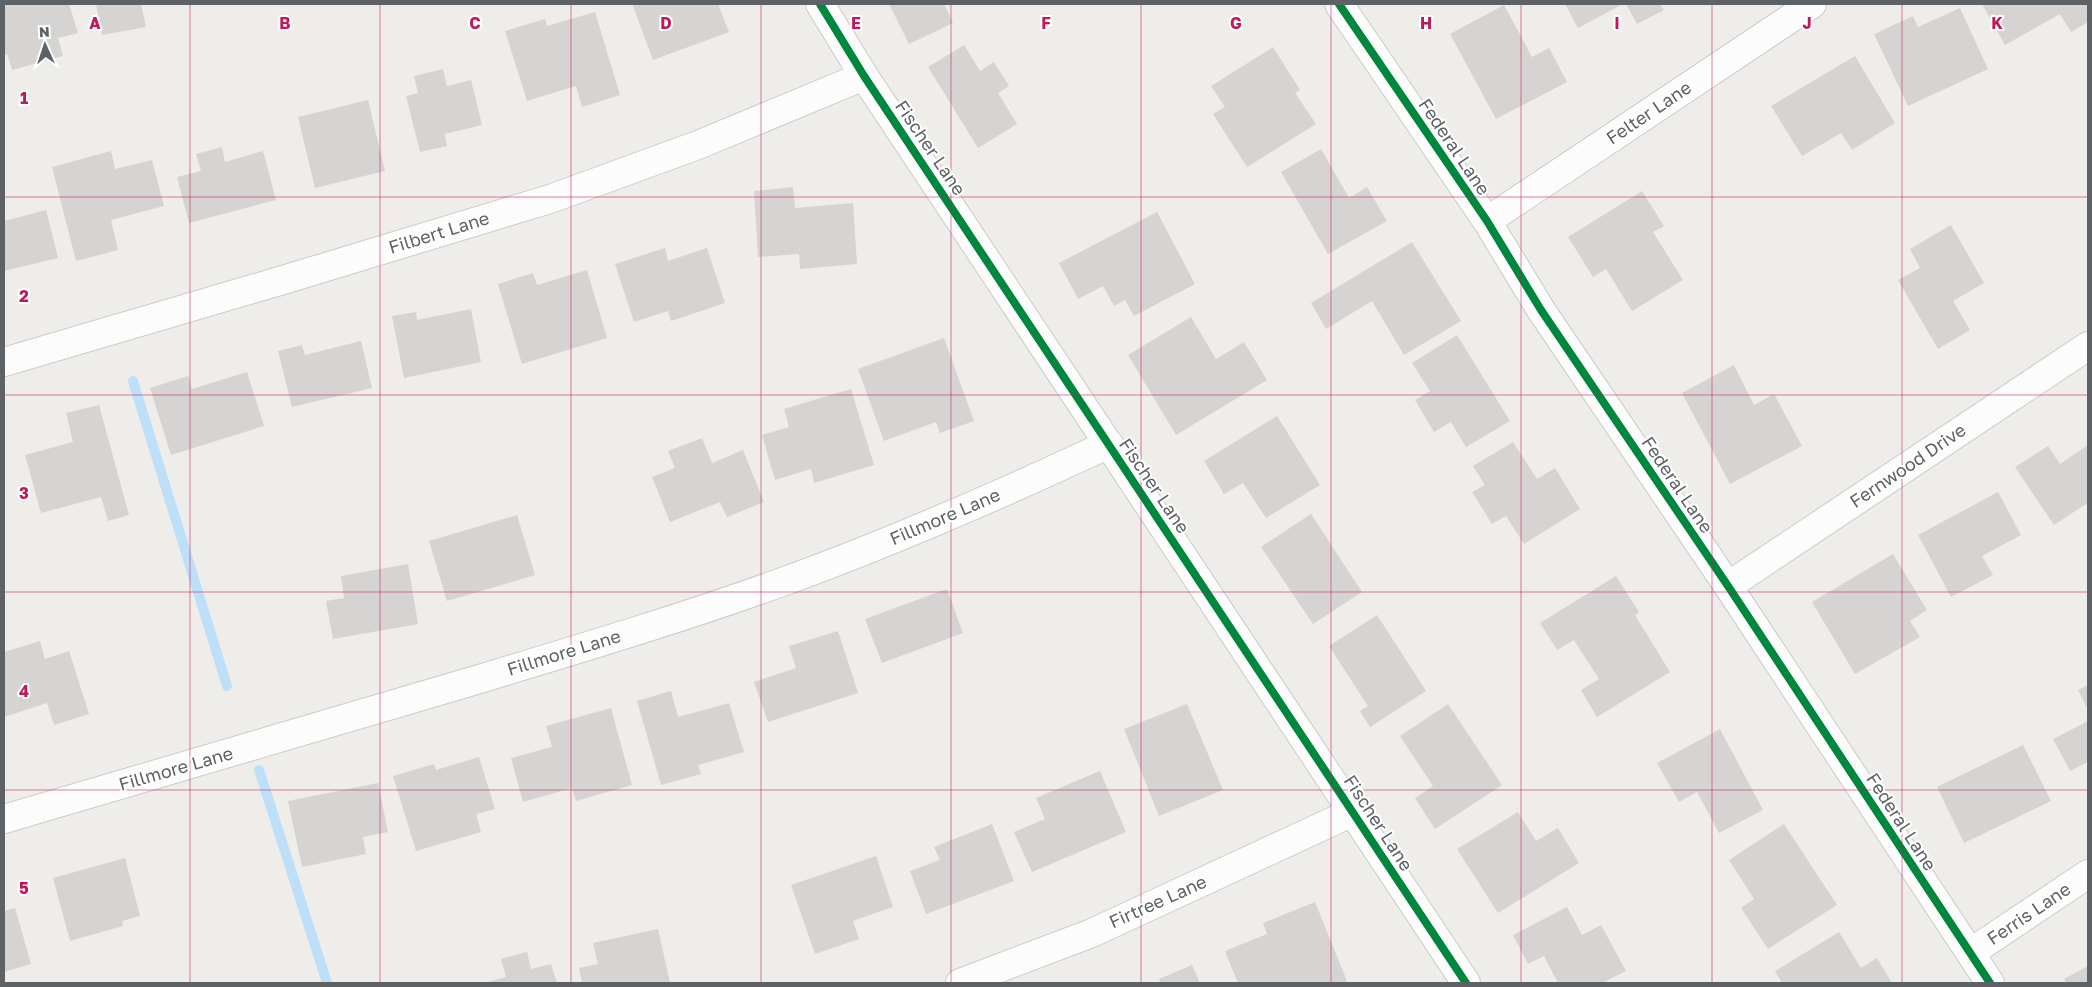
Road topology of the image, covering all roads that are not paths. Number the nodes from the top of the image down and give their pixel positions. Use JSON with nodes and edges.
{"nodes":[{"id":1,"x":820,"y":4,"type":"edge"},
{"id":2,"x":1338,"y":4,"type":"edge"},
{"id":3,"x":1812,"y":4,"type":"edge"},
{"id":4,"x":864,"y":76,"type":"junction"},
{"id":5,"x":1487,"y":221,"type":"junction"},
{"id":6,"x":2088,"y":346,"type":"edge"},
{"id":7,"x":4,"y":362,"type":"edge"},
{"id":8,"x":1109,"y":444,"type":"junction"},
{"id":9,"x":1728,"y":586,"type":"junction"},
{"id":10,"x":1353,"y":812,"type":"junction"},
{"id":11,"x":4,"y":819,"type":"edge"},
{"id":12,"x":2088,"y":874,"type":"edge"},
{"id":13,"x":1970,"y":953,"type":"junction"},
{"id":14,"x":960,"y":983,"type":"edge"},
{"id":15,"x":1466,"y":983,"type":"edge"},
{"id":16,"x":1990,"y":983,"type":"edge"}],
"edges":[{"from":1,"to":4,"type":"street","name":"Fischer Lane"},
{"from":2,"to":5,"type":"street","name":"Federal Lane"},
{"from":3,"to":5,"type":"street","name":"Felter Lane"},
{"from":4,"to":7,"type":"street","name":"Filbert Lane"},
{"from":4,"to":8,"type":"street","name":"Fischer Lane"},
{"from":5,"to":9,"type":"street","name":"Federal Lane"},
{"from":6,"to":9,"type":"street","name":"Fernwood Drive"},
{"from":8,"to":10,"type":"street","name":"Fischer Lane"},
{"from":8,"to":11,"type":"street","name":"Fillmore Lane"},
{"from":9,"to":13,"type":"street","name":"Federal Lane"},
{"from":10,"to":14,"type":"street","name":"Firtree Lane"},
{"from":10,"to":15,"type":"street","name":"Fischer Lane"},
{"from":12,"to":13,"type":"street","name":"Ferris Lane"},
{"from":13,"to":16,"type":"street","name":"Federal Lane"}]}
